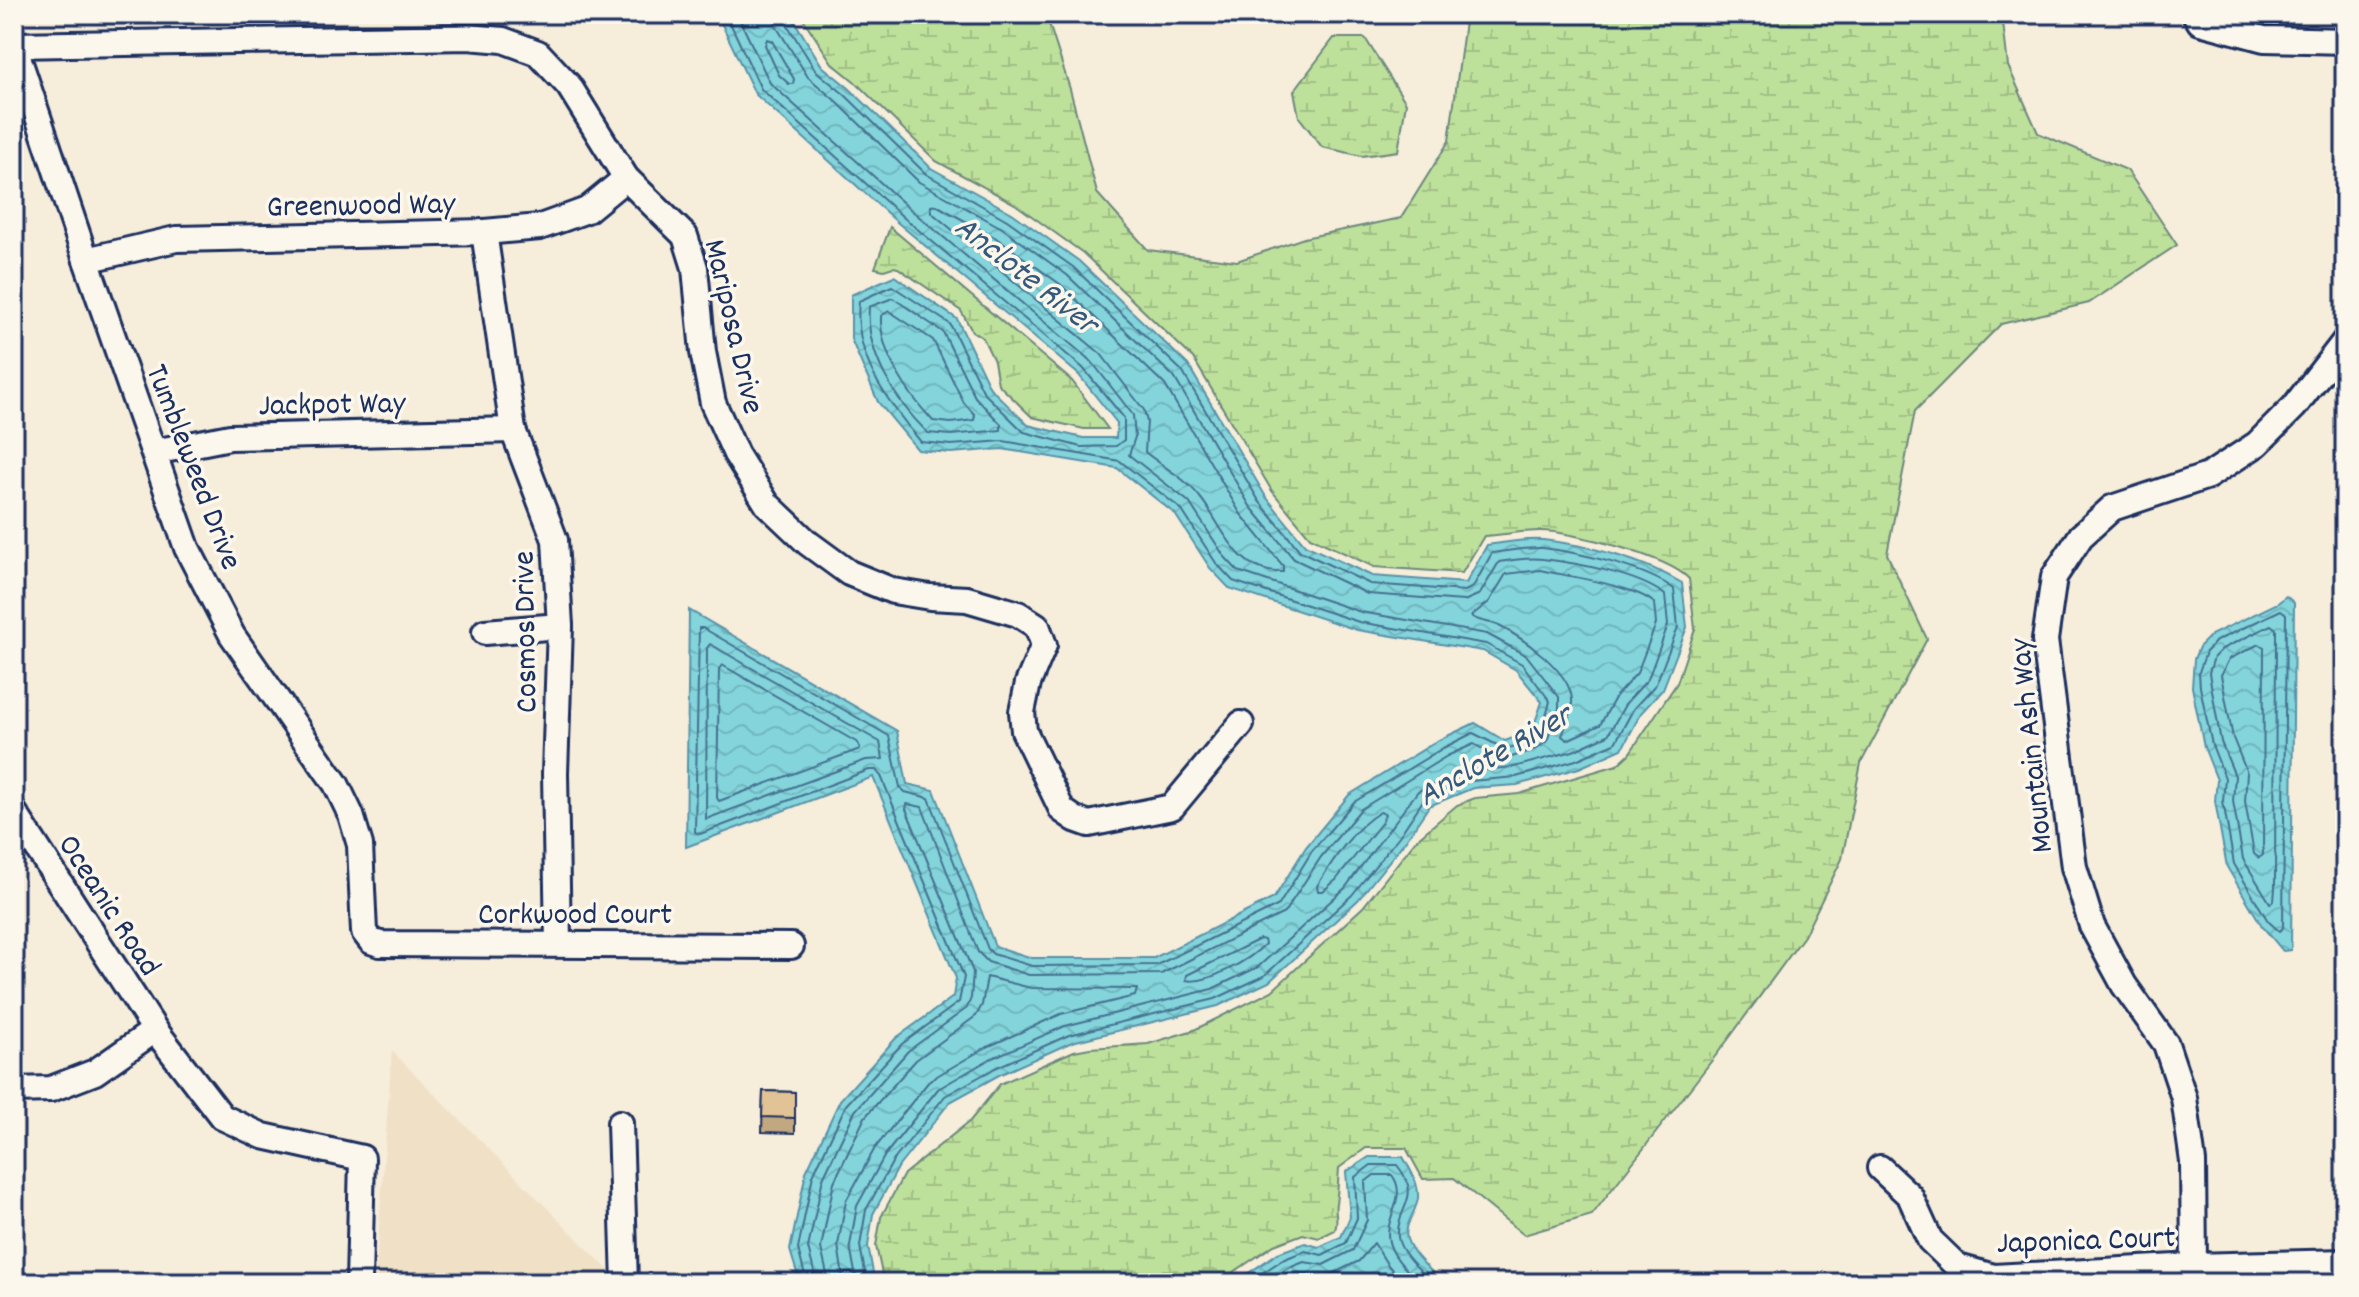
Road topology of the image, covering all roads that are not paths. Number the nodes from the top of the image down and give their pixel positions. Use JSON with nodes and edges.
{"nodes":[{"id":1,"x":2195,"y":14,"type":"edge"},
{"id":2,"x":468,"y":26,"type":"edge"},
{"id":3,"x":2345,"y":41,"type":"edge"},
{"id":4,"x":14,"y":45,"type":"edge"},
{"id":5,"x":626,"y":178,"type":"junction"},
{"id":6,"x":484,"y":232,"type":"junction"},
{"id":7,"x":86,"y":260,"type":"junction"},
{"id":8,"x":2343,"y":350,"type":"edge"},
{"id":9,"x":513,"y":430,"type":"junction"},
{"id":10,"x":154,"y":452,"type":"junction"},
{"id":11,"x":560,"y":626,"type":"junction"},
{"id":12,"x":485,"y":632,"type":"dead end"},
{"id":13,"x":1241,"y":724,"type":"dead end"},
{"id":14,"x":14,"y":812,"type":"edge"},
{"id":15,"x":364,"y":932,"type":"joint"},
{"id":16,"x":558,"y":943,"type":"junction"},
{"id":17,"x":791,"y":946,"type":"dead end"},
{"id":18,"x":155,"y":1030,"type":"junction"},
{"id":19,"x":14,"y":1090,"type":"edge"},
{"id":20,"x":620,"y":1123,"type":"dead end"},
{"id":21,"x":1880,"y":1168,"type":"dead end"},
{"id":22,"x":2345,"y":1262,"type":"edge"},
{"id":23,"x":2194,"y":1266,"type":"junction"},
{"id":24,"x":359,"y":1283,"type":"edge"},
{"id":25,"x":625,"y":1283,"type":"edge"}],
"edges":[{"from":1,"to":3,"type":"street"},
{"from":2,"to":4,"type":"street","name":"Mariposa Drive"},
{"from":2,"to":5,"type":"street","name":"Mariposa Drive"},
{"from":4,"to":7,"type":"street","name":"Tumbleweed Drive"},
{"from":5,"to":6,"type":"street","name":"Greenwood Way"},
{"from":5,"to":13,"type":"street","name":"Mariposa Drive"},
{"from":6,"to":7,"type":"street","name":"Greenwood Way"},
{"from":6,"to":9,"type":"street","name":"Cosmos Drive"},
{"from":7,"to":10,"type":"street","name":"Tumbleweed Drive"},
{"from":8,"to":23,"type":"street","name":"Mountain Ash Way"},
{"from":9,"to":10,"type":"street","name":"Jackpot Way"},
{"from":9,"to":11,"type":"street","name":"Cosmos Drive"},
{"from":10,"to":15,"type":"street","name":"Tumbleweed Drive"},
{"from":11,"to":12,"type":"street"},
{"from":11,"to":16,"type":"street","name":"Cosmos Drive"},
{"from":14,"to":18,"type":"street","name":"Oceanic Road"},
{"from":15,"to":16,"type":"street","name":"Corkwood Court"},
{"from":16,"to":17,"type":"street","name":"Corkwood Court"},
{"from":18,"to":19,"type":"street"},
{"from":18,"to":24,"type":"street","name":"Oceanic Road"},
{"from":20,"to":25,"type":"street"},
{"from":21,"to":23,"type":"street","name":"Japonica Court"},
{"from":22,"to":23,"type":"street","name":"Japonica Court"}]}
